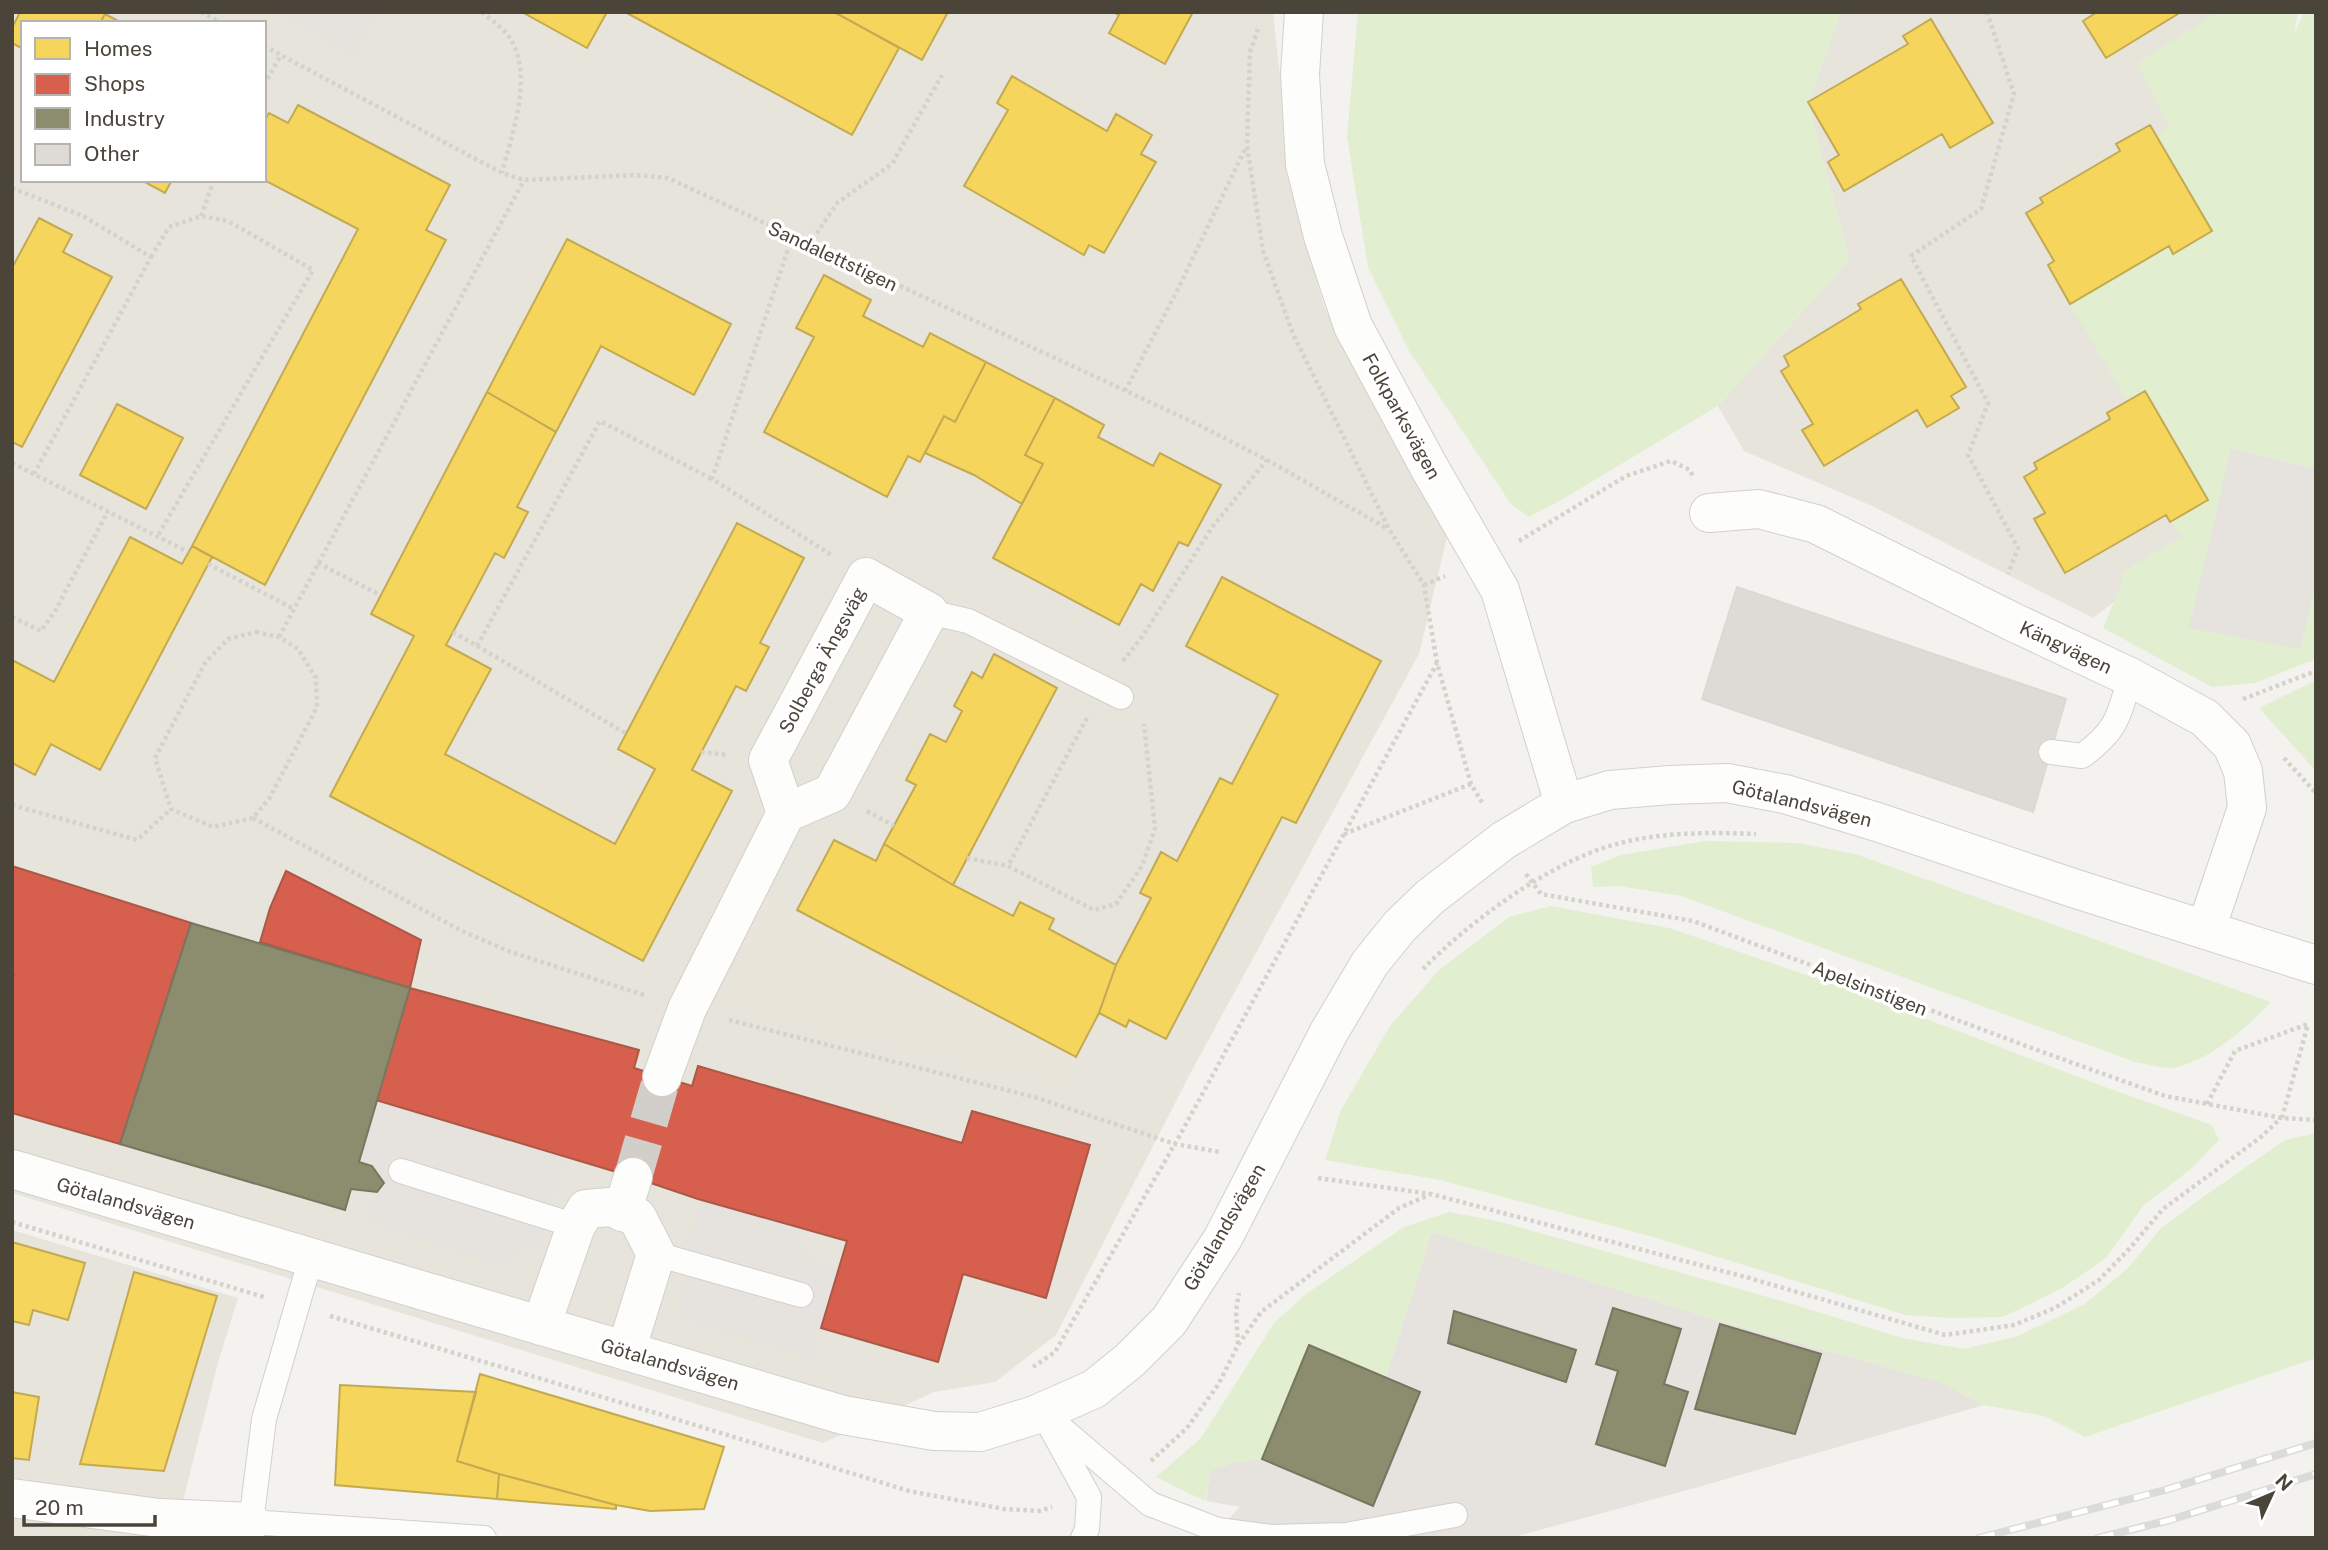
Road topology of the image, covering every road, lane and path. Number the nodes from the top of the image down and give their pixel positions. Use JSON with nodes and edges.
{"nodes":[{"id":1,"x":201,"y":12,"type":"edge"},
{"id":2,"x":482,"y":12,"type":"edge"},
{"id":3,"x":1304,"y":12,"type":"edge"},
{"id":4,"x":1987,"y":12,"type":"edge"},
{"id":5,"x":217,"y":21,"type":"edge"},
{"id":6,"x":1261,"y":22,"type":"dead end"},
{"id":7,"x":266,"y":47,"type":"edge"},
{"id":8,"x":281,"y":55,"type":"junction"},
{"id":9,"x":942,"y":75,"type":"dead end"},
{"id":10,"x":266,"y":81,"type":"edge"},
{"id":11,"x":1247,"y":145,"type":"junction"},
{"id":12,"x":502,"y":173,"type":"junction"},
{"id":13,"x":524,"y":180,"type":"junction"},
{"id":14,"x":213,"y":182,"type":"edge"},
{"id":15,"x":12,"y":188,"type":"edge"},
{"id":16,"x":201,"y":216,"type":"junction"},
{"id":17,"x":792,"y":237,"type":"junction"},
{"id":18,"x":809,"y":245,"type":"junction"},
{"id":19,"x":151,"y":257,"type":"junction"},
{"id":20,"x":1125,"y":391,"type":"junction"},
{"id":21,"x":12,"y":463,"type":"edge"},
{"id":22,"x":34,"y":474,"type":"junction"},
{"id":23,"x":712,"y":480,"type":"junction"},
{"id":24,"x":108,"y":511,"type":"junction"},
{"id":25,"x":1709,"y":513,"type":"joint"},
{"id":26,"x":1389,"y":529,"type":"junction"},
{"id":27,"x":157,"y":537,"type":"junction"},
{"id":28,"x":188,"y":552,"type":"dead end"},
{"id":29,"x":1483,"y":558,"type":"junction"},
{"id":30,"x":318,"y":563,"type":"junction"},
{"id":31,"x":208,"y":564,"type":"dead end"},
{"id":32,"x":866,"y":577,"type":"junction"},
{"id":33,"x":1424,"y":585,"type":"junction"},
{"id":34,"x":380,"y":595,"type":"dead end"},
{"id":35,"x":295,"y":609,"type":"junction"},
{"id":36,"x":929,"y":612,"type":"junction"},
{"id":37,"x":12,"y":617,"type":"edge"},
{"id":38,"x":2012,"y":622,"type":"junction"},
{"id":39,"x":453,"y":632,"type":"dead end"},
{"id":40,"x":279,"y":637,"type":"junction"},
{"id":41,"x":477,"y":646,"type":"junction"},
{"id":42,"x":1437,"y":663,"type":"junction"},
{"id":43,"x":2316,"y":671,"type":"edge"},
{"id":44,"x":2130,"y":677,"type":"junction"},
{"id":45,"x":1121,"y":697,"type":"dead end"},
{"id":46,"x":2234,"y":700,"type":"dead end"},
{"id":47,"x":627,"y":734,"type":"dead end"},
{"id":48,"x":2051,"y":752,"type":"dead end"},
{"id":49,"x":1471,"y":784,"type":"junction"},
{"id":50,"x":1564,"y":804,"type":"junction"},
{"id":51,"x":12,"y":805,"type":"edge"},
{"id":52,"x":172,"y":809,"type":"junction"},
{"id":53,"x":786,"y":813,"type":"junction"},
{"id":54,"x":253,"y":818,"type":"junction"},
{"id":55,"x":1344,"y":834,"type":"junction"},
{"id":56,"x":1768,"y":835,"type":"dead end"},
{"id":57,"x":1504,"y":840,"type":"junction"},
{"id":58,"x":967,"y":859,"type":"dead end"},
{"id":59,"x":1008,"y":866,"type":"dead end"},
{"id":60,"x":1532,"y":884,"type":"junction"},
{"id":61,"x":2206,"y":929,"type":"junction"},
{"id":62,"x":2316,"y":965,"type":"edge"},
{"id":63,"x":1416,"y":977,"type":"dead end"},
{"id":64,"x":687,"y":1009,"type":"junction"},
{"id":65,"x":662,"y":1077,"type":"tunnel mouth"},
{"id":66,"x":2207,"y":1104,"type":"junction"},
{"id":67,"x":2282,"y":1118,"type":"junction"},
{"id":68,"x":2316,"y":1120,"type":"edge"},
{"id":69,"x":1175,"y":1144,"type":"junction"},
{"id":70,"x":1223,"y":1152,"type":"dead end"},
{"id":71,"x":12,"y":1169,"type":"edge"},
{"id":72,"x":401,"y":1171,"type":"dead end"},
{"id":73,"x":1318,"y":1178,"type":"dead end"},
{"id":74,"x":12,"y":1222,"type":"edge"},
{"id":75,"x":576,"y":1226,"type":"junction"},
{"id":76,"x":656,"y":1254,"type":"junction"},
{"id":77,"x":311,"y":1258,"type":"junction"},
{"id":78,"x":1241,"y":1282,"type":"dead end"},
{"id":79,"x":801,"y":1295,"type":"dead end"},
{"id":80,"x":296,"y":1306,"type":"junction"},
{"id":81,"x":541,"y":1326,"type":"junction"},
{"id":82,"x":1238,"y":1345,"type":"dead end"},
{"id":83,"x":626,"y":1351,"type":"junction"},
{"id":84,"x":1027,"y":1370,"type":"dead end"},
{"id":85,"x":1042,"y":1412,"type":"junction"},
{"id":86,"x":834,"y":1468,"type":"dead end"},
{"id":87,"x":12,"y":1498,"type":"edge"},
{"id":88,"x":1455,"y":1515,"type":"dead end"},
{"id":89,"x":251,"y":1522,"type":"junction"},
{"id":90,"x":484,"y":1538,"type":"edge"},
{"id":91,"x":1083,"y":1538,"type":"edge"}],
"edges":[{"from":1,"to":5,"type":"path"},
{"from":2,"to":12,"type":"path"},
{"from":3,"to":29,"type":"street","name":"Folkparksvägen"},
{"from":4,"to":38,"type":"path"},
{"from":6,"to":11,"type":"path"},
{"from":7,"to":8,"type":"path","name":"Sandalettstigen"},
{"from":8,"to":10,"type":"path"},
{"from":8,"to":12,"type":"path","name":"Sandalettstigen"},
{"from":9,"to":18,"type":"path"},
{"from":11,"to":20,"type":"path"},
{"from":11,"to":26,"type":"path"},
{"from":12,"to":13,"type":"path","name":"Sandalettstigen"},
{"from":13,"to":17,"type":"path","name":"Sandalettstigen"},
{"from":13,"to":30,"type":"path"},
{"from":14,"to":16,"type":"path"},
{"from":15,"to":19,"type":"path"},
{"from":16,"to":19,"type":"path"},
{"from":16,"to":27,"type":"path"},
{"from":17,"to":18,"type":"path","name":"Sandalettstigen"},
{"from":17,"to":23,"type":"path"},
{"from":18,"to":20,"type":"path","name":"Sandalettstigen"},
{"from":19,"to":22,"type":"path"},
{"from":20,"to":26,"type":"path","name":"Sandalettstigen"},
{"from":21,"to":22,"type":"path"},
{"from":22,"to":24,"type":"path"},
{"from":23,"to":32,"type":"path"},
{"from":23,"to":41,"type":"path"},
{"from":24,"to":27,"type":"path"},
{"from":24,"to":37,"type":"path"},
{"from":25,"to":29,"type":"path"},
{"from":25,"to":38,"type":"street","name":"Kängvägen"},
{"from":26,"to":33,"type":"path"},
{"from":27,"to":28,"type":"path"},
{"from":29,"to":33,"type":"path"},
{"from":29,"to":50,"type":"street","name":"Folkparksvägen"},
{"from":30,"to":34,"type":"path"},
{"from":30,"to":35,"type":"path"},
{"from":31,"to":35,"type":"path"},
{"from":32,"to":36,"type":"street","name":"Solberga Ängsväg"},
{"from":32,"to":53,"type":"street","name":"Solberga Ängsväg"},
{"from":33,"to":42,"type":"path"},
{"from":35,"to":40,"type":"path"},
{"from":36,"to":45,"type":"lane"},
{"from":36,"to":53,"type":"street"},
{"from":38,"to":44,"type":"street","name":"Kängvägen"},
{"from":39,"to":41,"type":"path"},
{"from":40,"to":52,"type":"path"},
{"from":40,"to":54,"type":"path"},
{"from":41,"to":47,"type":"path"},
{"from":42,"to":49,"type":"path"},
{"from":42,"to":55,"type":"path"},
{"from":43,"to":46,"type":"path"},
{"from":44,"to":48,"type":"lane"},
{"from":44,"to":61,"type":"street","name":"Kängvägen"},
{"from":49,"to":55,"type":"path"},
{"from":49,"to":57,"type":"path"},
{"from":50,"to":57,"type":"street","name":"Götalandsvägen"},
{"from":50,"to":61,"type":"street","name":"Götalandsvägen"},
{"from":51,"to":52,"type":"path"},
{"from":52,"to":54,"type":"path"},
{"from":53,"to":64,"type":"street"},
{"from":54,"to":64,"type":"path"},
{"from":55,"to":69,"type":"path"},
{"from":56,"to":60,"type":"path"},
{"from":57,"to":60,"type":"path"},
{"from":57,"to":85,"type":"street","name":"Götalandsvägen"},
{"from":58,"to":59,"type":"path"},
{"from":60,"to":63,"type":"path"},
{"from":60,"to":66,"type":"path","name":"Apelsinstigen"},
{"from":61,"to":62,"type":"street","name":"Götalandsvägen"},
{"from":64,"to":65,"type":"street"},
{"from":64,"to":69,"type":"path"},
{"from":66,"to":67,"type":"path","name":"Apelsinstigen"},
{"from":66,"to":67,"type":"path"},
{"from":67,"to":68,"type":"path","name":"Apelsinstigen"},
{"from":67,"to":73,"type":"path"},
{"from":69,"to":70,"type":"path"},
{"from":69,"to":84,"type":"path"},
{"from":71,"to":77,"type":"street","name":"Götalandsvägen"},
{"from":72,"to":75,"type":"lane"},
{"from":74,"to":80,"type":"path"},
{"from":75,"to":76,"type":"street"},
{"from":75,"to":81,"type":"street"},
{"from":76,"to":79,"type":"lane"},
{"from":76,"to":83,"type":"street"},
{"from":77,"to":80,"type":"lane"},
{"from":77,"to":81,"type":"street","name":"Götalandsvägen"},
{"from":78,"to":82,"type":"path"},
{"from":80,"to":86,"type":"path"},
{"from":80,"to":89,"type":"lane"},
{"from":81,"to":83,"type":"street","name":"Götalandsvägen"},
{"from":83,"to":85,"type":"street","name":"Götalandsvägen"},
{"from":85,"to":88,"type":"lane"},
{"from":85,"to":91,"type":"lane"},
{"from":87,"to":89,"type":"street"},
{"from":89,"to":90,"type":"lane"}]}
